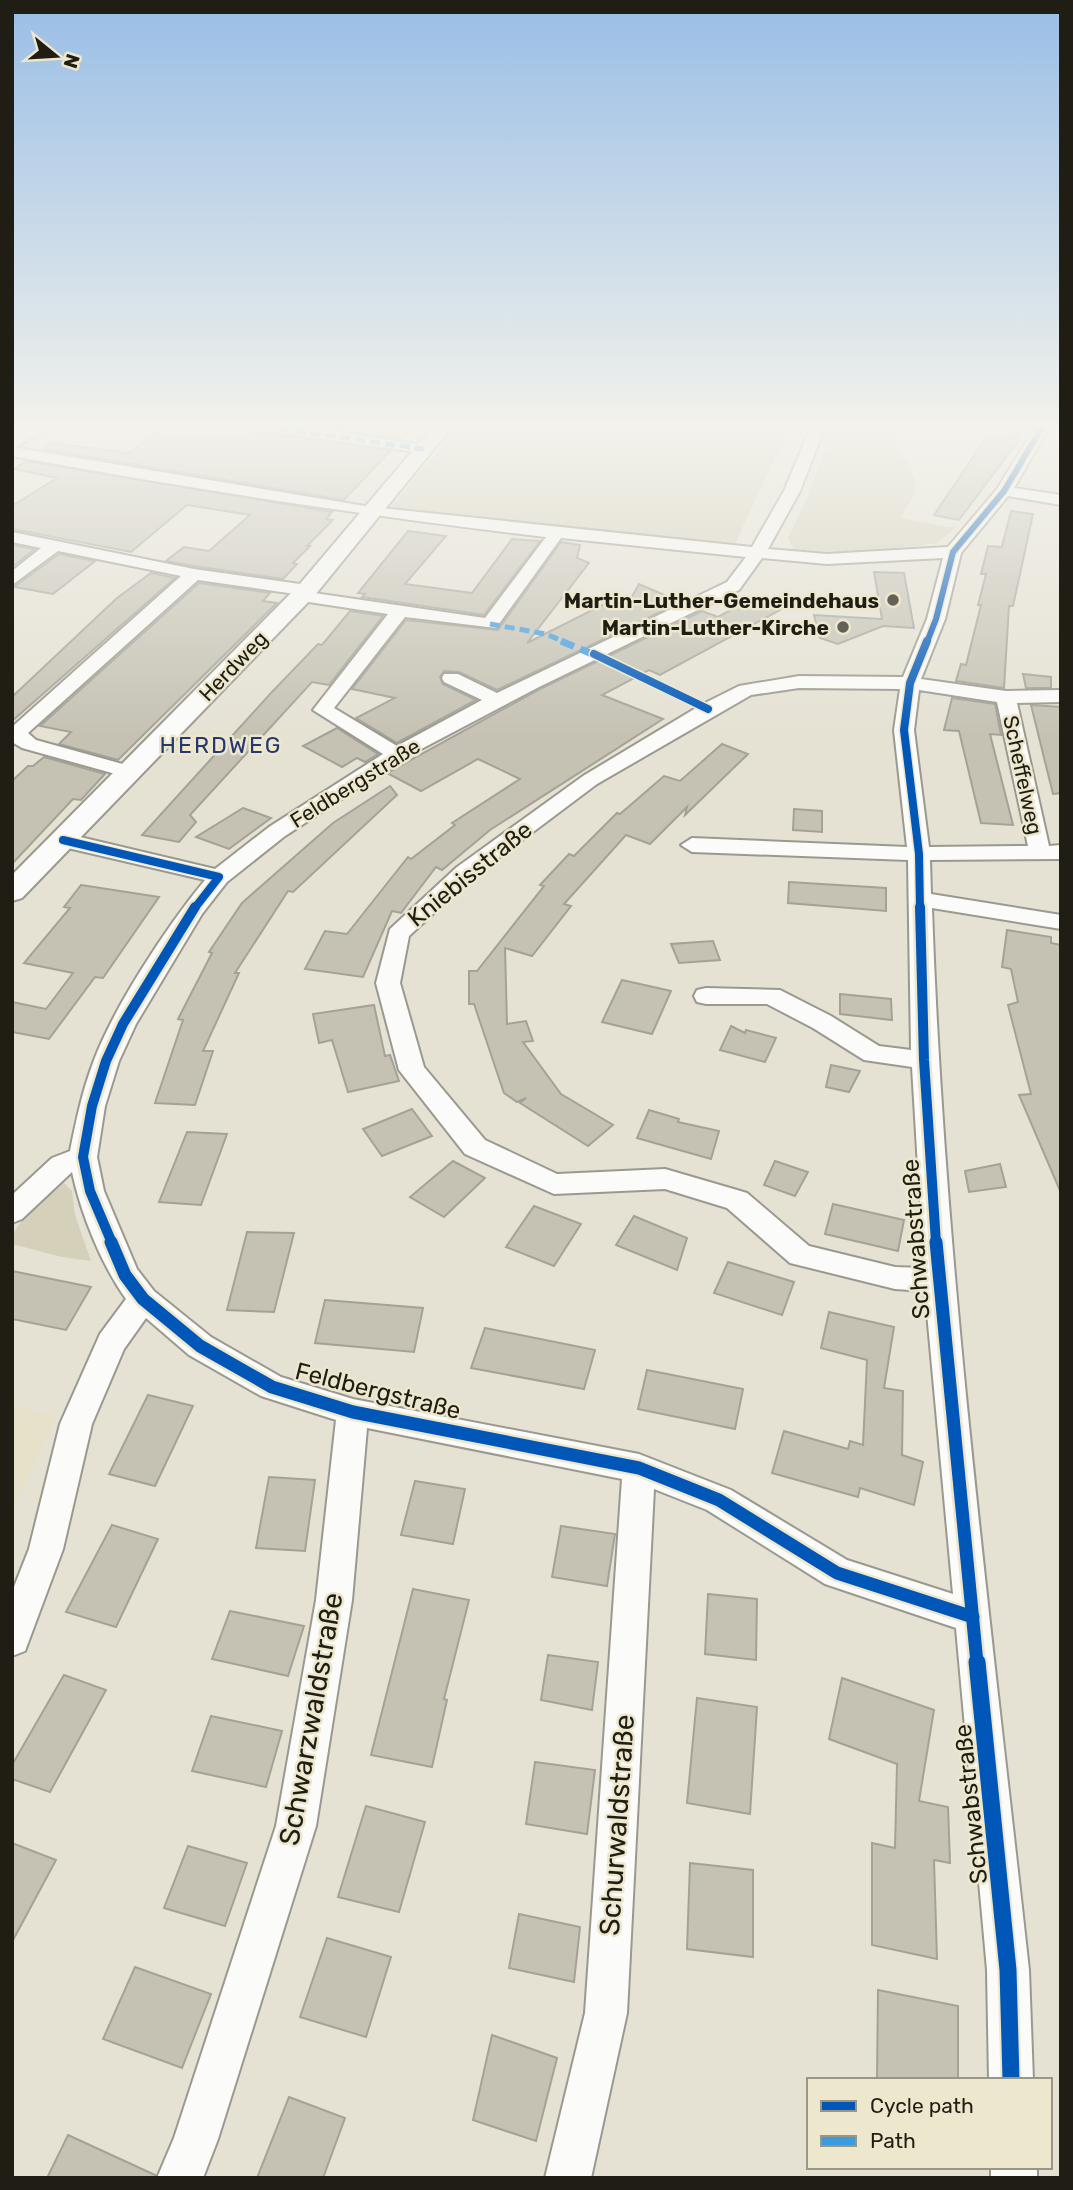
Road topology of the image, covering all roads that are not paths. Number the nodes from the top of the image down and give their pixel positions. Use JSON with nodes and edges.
{"nodes":[{"id":1,"x":355,"y":531,"type":"edge"},
{"id":2,"x":540,"y":531,"type":"edge"},
{"id":3,"x":771,"y":531,"type":"edge"},
{"id":4,"x":970,"y":531,"type":"edge"},
{"id":5,"x":556,"y":533,"type":"junction"},
{"id":6,"x":12,"y":537,"type":"edge"},
{"id":7,"x":54,"y":546,"type":"junction"},
{"id":8,"x":953,"y":552,"type":"junction"},
{"id":9,"x":758,"y":555,"type":"junction"},
{"id":10,"x":194,"y":574,"type":"junction"},
{"id":11,"x":12,"y":580,"type":"edge"},
{"id":12,"x":304,"y":593,"type":"junction"},
{"id":13,"x":400,"y":611,"type":"junction"},
{"id":14,"x":451,"y":678,"type":"dead end"},
{"id":15,"x":910,"y":683,"type":"junction"},
{"id":16,"x":1061,"y":696,"type":"edge"},
{"id":17,"x":1006,"y":698,"type":"junction"},
{"id":18,"x":499,"y":701,"type":"junction"},
{"id":19,"x":397,"y":754,"type":"junction"},
{"id":20,"x":130,"y":772,"type":"junction"},
{"id":21,"x":63,"y":840,"type":"junction"},
{"id":22,"x":692,"y":845,"type":"dead end"},
{"id":23,"x":1050,"y":853,"type":"edge"},
{"id":24,"x":919,"y":854,"type":"junction"},
{"id":25,"x":219,"y":877,"type":"junction"},
{"id":26,"x":16,"y":884,"type":"edge"},
{"id":27,"x":921,"y":899,"type":"junction"},
{"id":28,"x":1061,"y":922,"type":"edge"},
{"id":29,"x":706,"y":996,"type":"dead end"},
{"id":30,"x":924,"y":1060,"type":"junction"},
{"id":31,"x":83,"y":1157,"type":"junction"},
{"id":32,"x":12,"y":1212,"type":"edge"},
{"id":33,"x":939,"y":1280,"type":"junction"},
{"id":34,"x":143,"y":1299,"type":"junction"},
{"id":35,"x":353,"y":1412,"type":"junction"},
{"id":36,"x":639,"y":1468,"type":"junction"},
{"id":37,"x":972,"y":1617,"type":"junction"},
{"id":38,"x":12,"y":1639,"type":"edge"},
{"id":39,"x":1011,"y":2078,"type":"edge"},
{"id":40,"x":180,"y":2178,"type":"edge"},
{"id":41,"x":568,"y":2178,"type":"edge"}],
"edges":[{"from":1,"to":12,"type":"street","name":"Herdweg"},
{"from":2,"to":5,"type":"street"},
{"from":3,"to":9,"type":"street","name":"Feldbergstraße"},
{"from":4,"to":8,"type":"street","name":"Schwabstraße"},
{"from":5,"to":9,"type":"street"},
{"from":5,"to":13,"type":"street"},
{"from":6,"to":7,"type":"street"},
{"from":7,"to":10,"type":"street"},
{"from":7,"to":11,"type":"street"},
{"from":8,"to":9,"type":"street"},
{"from":8,"to":15,"type":"street","name":"Schwabstraße"},
{"from":9,"to":18,"type":"street","name":"Feldbergstraße"},
{"from":10,"to":12,"type":"street"},
{"from":10,"to":20,"type":"street"},
{"from":12,"to":13,"type":"street"},
{"from":12,"to":20,"type":"street","name":"Herdweg"},
{"from":13,"to":19,"type":"street"},
{"from":14,"to":18,"type":"street"},
{"from":15,"to":17,"type":"street","name":"Kniebisstraße"},
{"from":15,"to":24,"type":"street","name":"Schwabstraße"},
{"from":15,"to":33,"type":"street","name":"Kniebisstraße"},
{"from":16,"to":17,"type":"street","name":"Kniebisstraße"},
{"from":17,"to":23,"type":"street","name":"Scheffelweg"},
{"from":18,"to":19,"type":"street","name":"Feldbergstraße"},
{"from":19,"to":25,"type":"street","name":"Feldbergstraße"},
{"from":20,"to":21,"type":"street","name":"Herdweg"},
{"from":21,"to":25,"type":"street"},
{"from":21,"to":26,"type":"street","name":"Herdweg"},
{"from":22,"to":24,"type":"street"},
{"from":23,"to":24,"type":"street"},
{"from":24,"to":27,"type":"street","name":"Schwabstraße"},
{"from":25,"to":31,"type":"street","name":"Feldbergstraße"},
{"from":27,"to":28,"type":"street"},
{"from":27,"to":30,"type":"street","name":"Schwabstraße"},
{"from":29,"to":30,"type":"street"},
{"from":30,"to":33,"type":"street","name":"Schwabstraße"},
{"from":31,"to":32,"type":"street"},
{"from":31,"to":34,"type":"street","name":"Feldbergstraße"},
{"from":33,"to":37,"type":"street","name":"Schwabstraße"},
{"from":34,"to":35,"type":"street","name":"Feldbergstraße"},
{"from":34,"to":38,"type":"street"},
{"from":35,"to":36,"type":"street","name":"Feldbergstraße"},
{"from":35,"to":40,"type":"street","name":"Schwarzwaldstraße"},
{"from":36,"to":37,"type":"street","name":"Feldbergstraße"},
{"from":36,"to":41,"type":"street","name":"Schurwaldstraße"},
{"from":37,"to":39,"type":"street","name":"Schwabstraße"}]}
